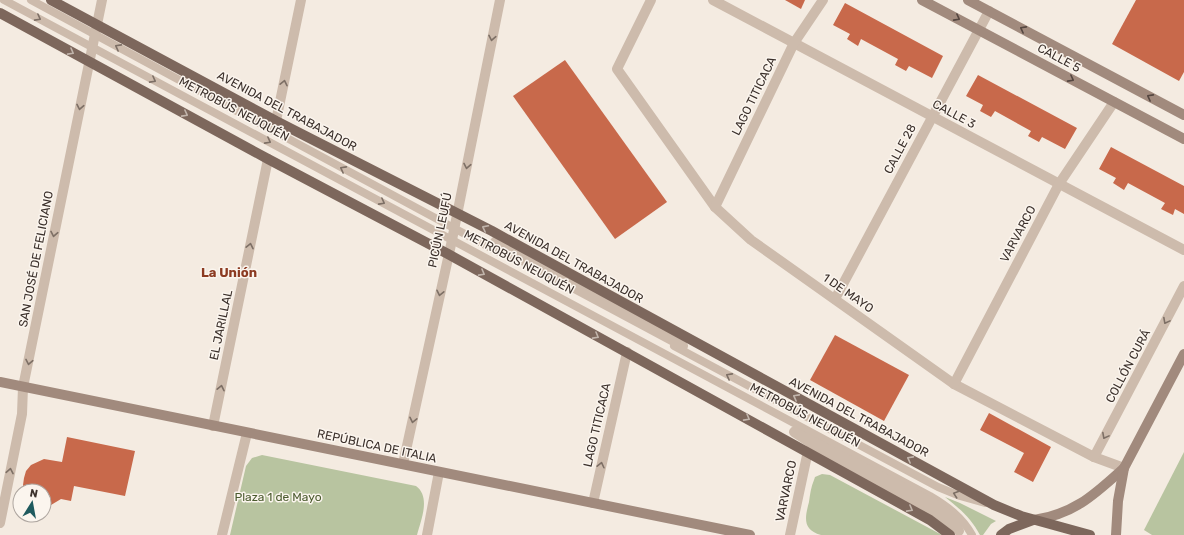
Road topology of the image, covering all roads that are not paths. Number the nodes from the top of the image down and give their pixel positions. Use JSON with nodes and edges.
{"nodes":[{"id":1,"x":4,"y":0,"type":"edge"},
{"id":2,"x":31,"y":0,"type":"edge"},
{"id":3,"x":50,"y":0,"type":"edge"},
{"id":4,"x":102,"y":0,"type":"edge"},
{"id":5,"x":301,"y":0,"type":"edge"},
{"id":6,"x":500,"y":0,"type":"edge"},
{"id":7,"x":651,"y":0,"type":"edge"},
{"id":8,"x":713,"y":0,"type":"edge"},
{"id":9,"x":823,"y":0,"type":"edge"},
{"id":10,"x":922,"y":0,"type":"edge"},
{"id":11,"x":968,"y":0,"type":"edge"},
{"id":12,"x":989,"y":11,"type":"junction"},
{"id":13,"x":0,"y":13,"type":"edge"},
{"id":14,"x":96,"y":30,"type":"junction"},
{"id":15,"x":979,"y":30,"type":"junction"},
{"id":16,"x":794,"y":43,"type":"junction"},
{"id":17,"x":93,"y":48,"type":"junction"},
{"id":18,"x":90,"y":62,"type":"junction"},
{"id":19,"x":1114,"y":102,"type":"junction"},
{"id":20,"x":1184,"y":115,"type":"edge"},
{"id":21,"x":932,"y":117,"type":"junction"},
{"id":22,"x":276,"y":121,"type":"junction"},
{"id":23,"x":1184,"y":139,"type":"edge"},
{"id":24,"x":268,"y":159,"type":"junction"},
{"id":25,"x":1059,"y":184,"type":"junction"},
{"id":26,"x":715,"y":207,"type":"junction"},
{"id":27,"x":457,"y":213,"type":"junction"},
{"id":28,"x":454,"y":229,"type":"junction"},
{"id":29,"x":452,"y":240,"type":"junction"},
{"id":30,"x":1184,"y":250,"type":"edge"},
{"id":31,"x":448,"y":254,"type":"junction"},
{"id":32,"x":1184,"y":286,"type":"edge"},
{"id":33,"x":835,"y":299,"type":"junction"},
{"id":34,"x":683,"y":346,"type":"joint"},
{"id":35,"x":627,"y":352,"type":"junction"},
{"id":36,"x":1184,"y":354,"type":"edge"},
{"id":37,"x":0,"y":382,"type":"edge"},
{"id":38,"x":954,"y":384,"type":"junction"},
{"id":39,"x":24,"y":387,"type":"junction"},
{"id":40,"x":214,"y":426,"type":"junction"},
{"id":41,"x":794,"y":432,"type":"joint"},
{"id":42,"x":247,"y":433,"type":"junction"},
{"id":43,"x":808,"y":452,"type":"junction"},
{"id":44,"x":1094,"y":457,"type":"junction"},
{"id":45,"x":403,"y":464,"type":"junction"},
{"id":46,"x":1124,"y":468,"type":"junction"},
{"id":47,"x":439,"y":472,"type":"junction"},
{"id":48,"x":593,"y":503,"type":"junction"},
{"id":49,"x":994,"y":505,"type":"junction"},
{"id":50,"x":1033,"y":520,"type":"junction"},
{"id":51,"x":0,"y":523,"type":"edge"},
{"id":52,"x":222,"y":535,"type":"edge"},
{"id":53,"x":427,"y":535,"type":"edge"},
{"id":54,"x":750,"y":535,"type":"edge"},
{"id":55,"x":790,"y":535,"type":"edge"},
{"id":56,"x":950,"y":535,"type":"edge"},
{"id":57,"x":972,"y":535,"type":"edge"},
{"id":58,"x":1001,"y":535,"type":"edge"},
{"id":59,"x":1090,"y":535,"type":"edge"},
{"id":60,"x":1116,"y":535,"type":"edge"}],
"edges":[{"from":1,"to":17,"type":"lane","name":"METROBÚS NEUQUÉN","one_way":true},
{"from":2,"to":14,"type":"lane","name":"METROBÚS NEUQUÉN"},
{"from":3,"to":14,"type":"main road","name":"AVENIDA DEL TRABAJADOR"},
{"from":4,"to":14,"type":"street","name":"SAN JOSÉ DE FELICIANO"},
{"from":22,"to":5,"type":"street","one_way":true},
{"from":6,"to":27,"type":"street","name":"PICÚN LEUFÚ","one_way":true},
{"from":7,"to":26,"type":"street","name":"1 DE MAYO"},
{"from":8,"to":16,"type":"street","name":"CALLE 3"},
{"from":9,"to":16,"type":"street","name":"LAGO TITICACA"},
{"from":10,"to":15,"type":"street","name":"CALLE 5","one_way":true},
{"from":11,"to":12,"type":"street","name":"CALLE 5"},
{"from":12,"to":15,"type":"street","name":"CALLE 28"},
{"from":20,"to":12,"type":"street","name":"CALLE 5","one_way":true},
{"from":13,"to":18,"type":"main road","one_way":true},
{"from":14,"to":17,"type":"street","name":"SAN JOSÉ DE FELICIANO"},
{"from":14,"to":22,"type":"main road","name":"AVENIDA DEL TRABAJADOR"},
{"from":28,"to":14,"type":"lane","name":"METROBÚS NEUQUÉN","one_way":true},
{"from":15,"to":19,"type":"street","name":"CALLE 5","one_way":true},
{"from":15,"to":21,"type":"street","name":"CALLE 28"},
{"from":16,"to":21,"type":"street","name":"CALLE 3"},
{"from":16,"to":26,"type":"street","name":"LAGO TITICACA"},
{"from":17,"to":18,"type":"street","name":"SAN JOSÉ DE FELICIANO"},
{"from":17,"to":29,"type":"lane","name":"METROBÚS NEUQUÉN","one_way":true},
{"from":18,"to":24,"type":"main road","one_way":true},
{"from":18,"to":39,"type":"street","name":"SAN JOSÉ DE FELICIANO","one_way":true},
{"from":19,"to":23,"type":"street","name":"CALLE 5"},
{"from":19,"to":25,"type":"street","name":"VARVARCO"},
{"from":21,"to":25,"type":"street","name":"CALLE 3"},
{"from":21,"to":33,"type":"street","name":"CALLE 28"},
{"from":22,"to":27,"type":"main road","name":"AVENIDA DEL TRABAJADOR"},
{"from":24,"to":31,"type":"main road"},
{"from":40,"to":24,"type":"street","name":"EL JARILLAL","one_way":true},
{"from":25,"to":30,"type":"street","name":"CALLE 3"},
{"from":25,"to":38,"type":"street","name":"VARVARCO"},
{"from":26,"to":33,"type":"street","name":"1 DE MAYO"},
{"from":27,"to":28,"type":"street","name":"PICÚN LEUFÚ"},
{"from":49,"to":27,"type":"main road","name":"AVENIDA DEL TRABAJADOR","one_way":true},
{"from":28,"to":29,"type":"street","name":"PICÚN LEUFÚ"},
{"from":49,"to":28,"type":"lane","name":"METROBÚS NEUQUÉN","one_way":true},
{"from":29,"to":31,"type":"street","name":"PICÚN LEUFÚ"},
{"from":29,"to":57,"type":"lane","name":"METROBÚS NEUQUÉN"},
{"from":31,"to":35,"type":"main road","one_way":true},
{"from":31,"to":45,"type":"street","name":"PICÚN LEUFÚ","one_way":true},
{"from":32,"to":44,"type":"street","name":"COLLÓN CURÁ","one_way":true},
{"from":33,"to":38,"type":"street","name":"1 DE MAYO"},
{"from":34,"to":34,"type":"street"},
{"from":35,"to":43,"type":"main road","one_way":true},
{"from":48,"to":35,"type":"street","name":"LAGO TITICACA","one_way":true},
{"from":36,"to":46,"type":"street"},
{"from":37,"to":39,"type":"street","name":"REPÚBLICA DE ITALIA"},
{"from":38,"to":44,"type":"street","name":"1 DE MAYO"},
{"from":39,"to":40,"type":"street","name":"REPÚBLICA DE ITALIA"},
{"from":51,"to":39,"type":"street","name":"SAN JOSÉ DE FELICIANO","one_way":true},
{"from":40,"to":42,"type":"street","name":"REPÚBLICA DE ITALIA"},
{"from":41,"to":41,"type":"street"},
{"from":42,"to":45,"type":"street","name":"REPÚBLICA DE ITALIA"},
{"from":42,"to":52,"type":"street"},
{"from":43,"to":55,"type":"street","name":"VARVARCO"},
{"from":43,"to":56,"type":"main road","one_way":true},
{"from":44,"to":46,"type":"street","name":"1 DE MAYO"},
{"from":45,"to":47,"type":"street","name":"REPÚBLICA DE ITALIA"},
{"from":46,"to":50,"type":"street"},
{"from":46,"to":60,"type":"street"},
{"from":47,"to":48,"type":"street","name":"REPÚBLICA DE ITALIA"},
{"from":47,"to":53,"type":"street"},
{"from":48,"to":54,"type":"street","name":"REPÚBLICA DE ITALIA"},
{"from":49,"to":50,"type":"main road","name":"AVENIDA DEL TRABAJADOR"},
{"from":50,"to":58,"type":"main road"},
{"from":50,"to":59,"type":"main road","name":"AVENIDA DEL TRABAJADOR"}]}
